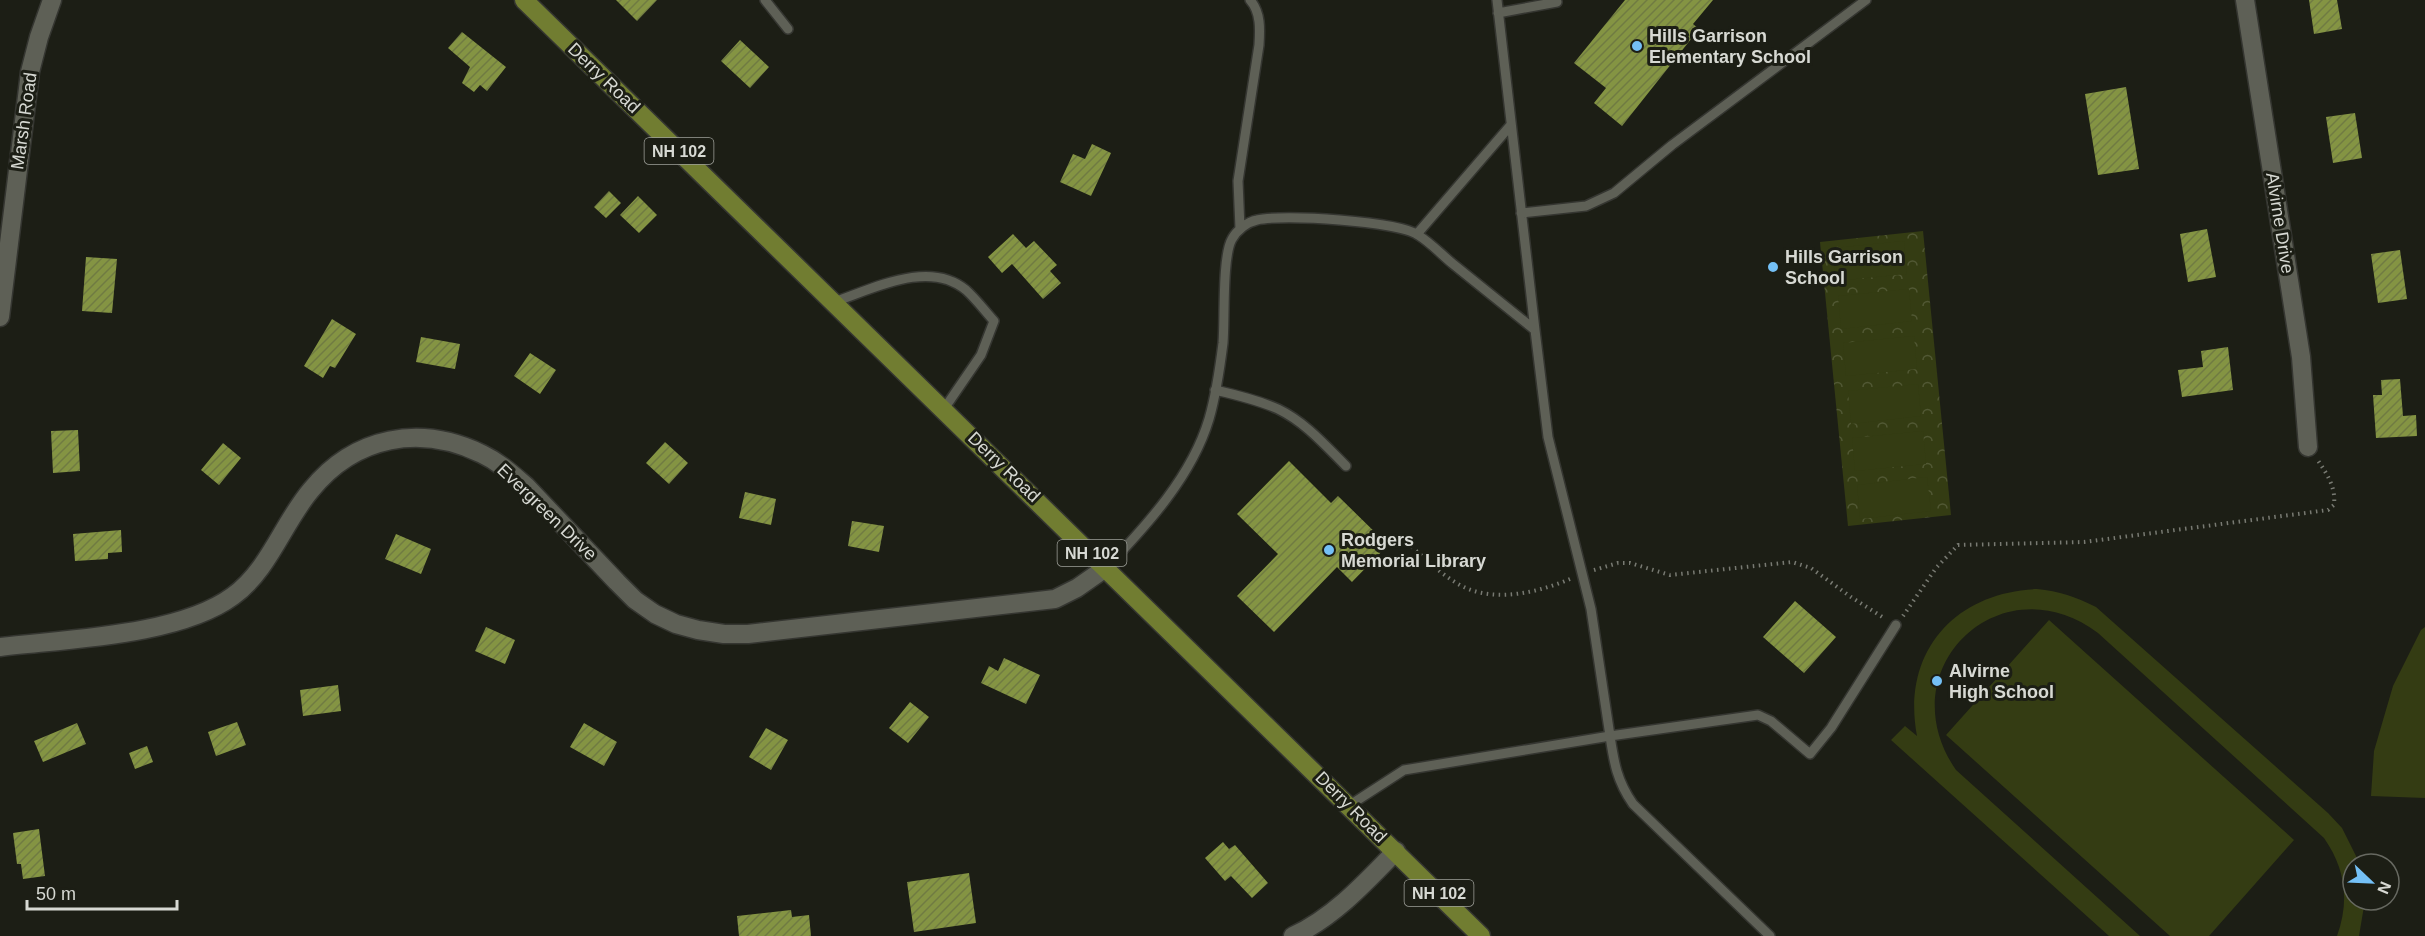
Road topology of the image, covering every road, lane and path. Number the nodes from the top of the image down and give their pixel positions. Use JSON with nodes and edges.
{"nodes":[{"id":1,"x":52,"y":0,"type":"edge"},
{"id":2,"x":524,"y":0,"type":"edge"},
{"id":3,"x":765,"y":0,"type":"edge"},
{"id":4,"x":1250,"y":0,"type":"edge"},
{"id":5,"x":1497,"y":0,"type":"edge"},
{"id":6,"x":1866,"y":0,"type":"edge"},
{"id":7,"x":2245,"y":0,"type":"edge"},
{"id":8,"x":1557,"y":2,"type":"dead end"},
{"id":9,"x":1498,"y":13,"type":"junction"},
{"id":10,"x":788,"y":29,"type":"dead end"},
{"id":11,"x":1510,"y":126,"type":"junction"},
{"id":12,"x":1521,"y":213,"type":"junction"},
{"id":13,"x":1240,"y":228,"type":"junction"},
{"id":14,"x":1417,"y":234,"type":"junction"},
{"id":15,"x":834,"y":302,"type":"junction"},
{"id":16,"x":0,"y":317,"type":"edge"},
{"id":17,"x":1535,"y":330,"type":"junction"},
{"id":18,"x":1215,"y":390,"type":"junction"},
{"id":19,"x":944,"y":409,"type":"junction"},
{"id":20,"x":2308,"y":447,"type":"joint"},
{"id":21,"x":1346,"y":466,"type":"dead end"},
{"id":22,"x":1407,"y":543,"type":"dead end"},
{"id":23,"x":1107,"y":567,"type":"junction"},
{"id":24,"x":1583,"y":574,"type":"junction"},
{"id":25,"x":1896,"y":626,"type":"junction"},
{"id":26,"x":0,"y":647,"type":"edge"},
{"id":27,"x":1610,"y":736,"type":"junction"},
{"id":28,"x":1350,"y":805,"type":"junction"},
{"id":29,"x":1396,"y":851,"type":"junction"},
{"id":30,"x":1293,"y":936,"type":"edge"},
{"id":31,"x":1481,"y":936,"type":"edge"},
{"id":32,"x":1770,"y":936,"type":"edge"}],
"edges":[{"from":1,"to":16,"type":"street","name":"Marsh Road"},
{"from":2,"to":15,"type":"main road","name":"Derry Road","number":"NH 102"},
{"from":3,"to":10,"type":"lane"},
{"from":4,"to":13,"type":"lane"},
{"from":5,"to":9,"type":"lane"},
{"from":6,"to":12,"type":"lane"},
{"from":7,"to":20,"type":"street","name":"Alvirne Drive"},
{"from":8,"to":9,"type":"lane"},
{"from":9,"to":11,"type":"lane"},
{"from":11,"to":12,"type":"lane"},
{"from":11,"to":14,"type":"lane"},
{"from":12,"to":17,"type":"lane"},
{"from":13,"to":14,"type":"lane"},
{"from":13,"to":18,"type":"lane"},
{"from":14,"to":17,"type":"lane"},
{"from":15,"to":19,"type":"main road","name":"Derry Road","number":"NH 102"},
{"from":15,"to":19,"type":"lane"},
{"from":17,"to":24,"type":"lane"},
{"from":18,"to":21,"type":"lane"},
{"from":18,"to":23,"type":"lane"},
{"from":19,"to":23,"type":"main road","name":"Derry Road","number":"NH 102"},
{"from":20,"to":25,"type":"path"},
{"from":22,"to":24,"type":"path"},
{"from":23,"to":26,"type":"street","name":"Evergreen Drive"},
{"from":23,"to":28,"type":"main road","name":"Derry Road","number":"NH 102"},
{"from":24,"to":25,"type":"path"},
{"from":24,"to":27,"type":"lane"},
{"from":25,"to":27,"type":"lane"},
{"from":27,"to":28,"type":"lane"},
{"from":27,"to":32,"type":"lane"},
{"from":28,"to":29,"type":"main road","name":"Derry Road","number":"NH 102"},
{"from":29,"to":30,"type":"street"},
{"from":29,"to":31,"type":"main road","name":"Derry Road","number":"NH 102"}]}
